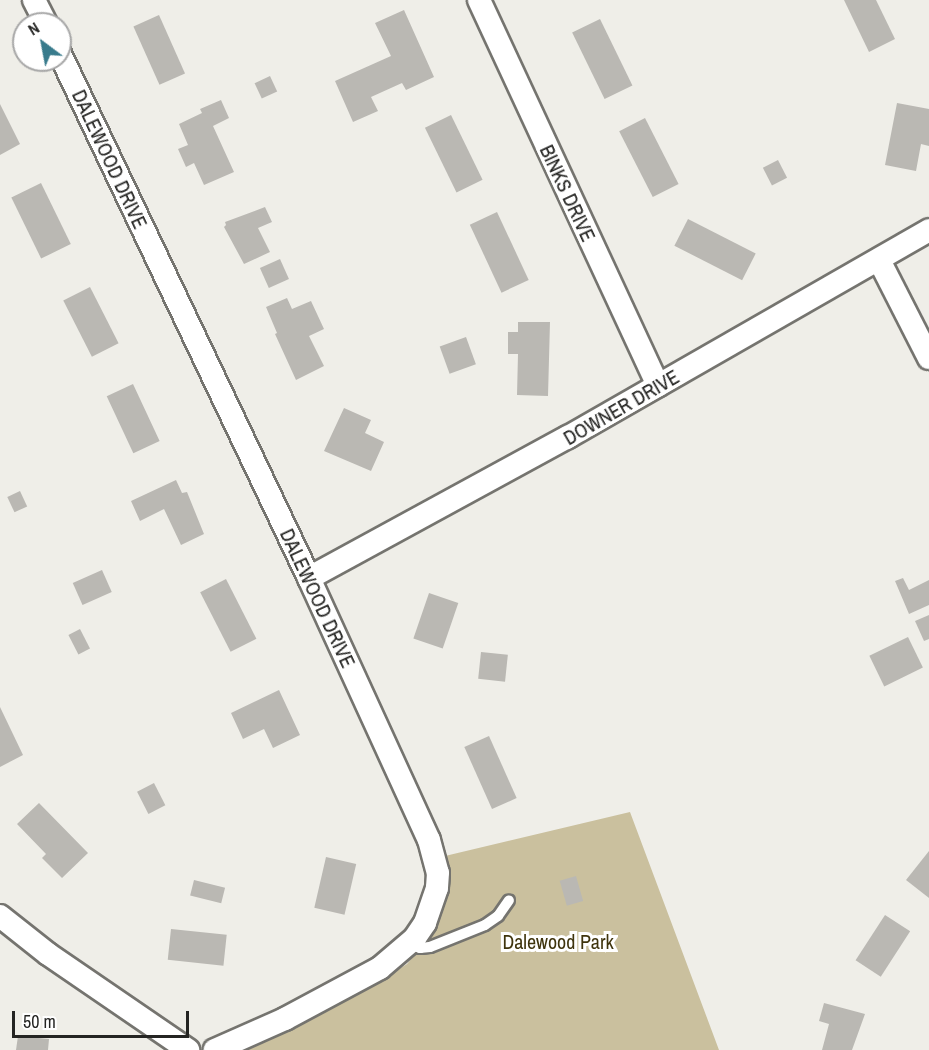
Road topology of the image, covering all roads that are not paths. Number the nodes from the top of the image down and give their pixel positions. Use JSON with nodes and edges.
{"nodes":[{"id":1,"x":479,"y":0,"type":"edge"},
{"id":2,"x":69,"y":72,"type":"edge"},
{"id":3,"x":929,"y":230,"type":"edge"},
{"id":4,"x":879,"y":260,"type":"junction"},
{"id":5,"x":929,"y":358,"type":"edge"},
{"id":6,"x":658,"y":385,"type":"junction"},
{"id":7,"x":309,"y":578,"type":"junction"},
{"id":8,"x":509,"y":900,"type":"dead end"},
{"id":9,"x":0,"y":916,"type":"edge"},
{"id":10,"x":409,"y":944,"type":"junction"},
{"id":11,"x":188,"y":1050,"type":"edge"},
{"id":12,"x":215,"y":1050,"type":"edge"}],
"edges":[{"from":1,"to":6,"type":"street","name":"BINKS DRIVE"},
{"from":2,"to":7,"type":"street","name":"DALEWOOD DRIVE"},
{"from":3,"to":4,"type":"street","name":"DOWNER DRIVE"},
{"from":4,"to":5,"type":"street"},
{"from":4,"to":6,"type":"street","name":"DOWNER DRIVE"},
{"from":6,"to":7,"type":"street","name":"DOWNER DRIVE"},
{"from":7,"to":10,"type":"street","name":"DALEWOOD DRIVE"},
{"from":8,"to":10,"type":"lane"},
{"from":9,"to":11,"type":"street"},
{"from":10,"to":12,"type":"street","name":"DALEWOOD DRIVE"}]}
